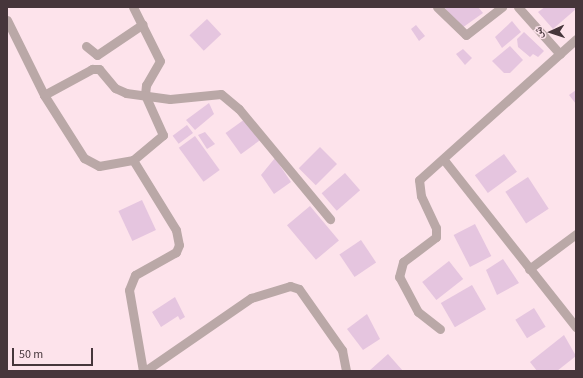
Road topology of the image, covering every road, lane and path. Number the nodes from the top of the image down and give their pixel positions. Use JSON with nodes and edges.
{"nodes":[{"id":1,"x":133,"y":7,"type":"edge"},
{"id":2,"x":438,"y":7,"type":"edge"},
{"id":3,"x":502,"y":7,"type":"edge"},
{"id":4,"x":518,"y":7,"type":"edge"},
{"id":5,"x":7,"y":20,"type":"edge"},
{"id":6,"x":143,"y":24,"type":"junction"},
{"id":7,"x":576,"y":40,"type":"edge"},
{"id":8,"x":86,"y":46,"type":"dead end"},
{"id":9,"x":560,"y":54,"type":"junction"},
{"id":10,"x":44,"y":95,"type":"junction"},
{"id":11,"x":145,"y":95,"type":"junction"},
{"id":12,"x":133,"y":160,"type":"junction"},
{"id":13,"x":444,"y":160,"type":"junction"},
{"id":14,"x":330,"y":219,"type":"dead end"},
{"id":15,"x":576,"y":234,"type":"edge"},
{"id":16,"x":529,"y":269,"type":"junction"},
{"id":17,"x":576,"y":327,"type":"edge"},
{"id":18,"x":440,"y":329,"type":"dead end"},
{"id":19,"x":144,"y":371,"type":"edge"},
{"id":20,"x":346,"y":371,"type":"edge"}],
"edges":[{"from":1,"to":6,"type":"street"},
{"from":2,"to":3,"type":"street"},
{"from":4,"to":9,"type":"street"},
{"from":5,"to":10,"type":"street"},
{"from":6,"to":8,"type":"street"},
{"from":6,"to":11,"type":"street"},
{"from":7,"to":9,"type":"street"},
{"from":9,"to":13,"type":"street"},
{"from":10,"to":11,"type":"street"},
{"from":10,"to":12,"type":"street"},
{"from":11,"to":12,"type":"street"},
{"from":11,"to":14,"type":"street"},
{"from":12,"to":19,"type":"street"},
{"from":13,"to":16,"type":"street"},
{"from":13,"to":18,"type":"street"},
{"from":15,"to":16,"type":"street"},
{"from":16,"to":17,"type":"street"},
{"from":19,"to":20,"type":"street"}]}
